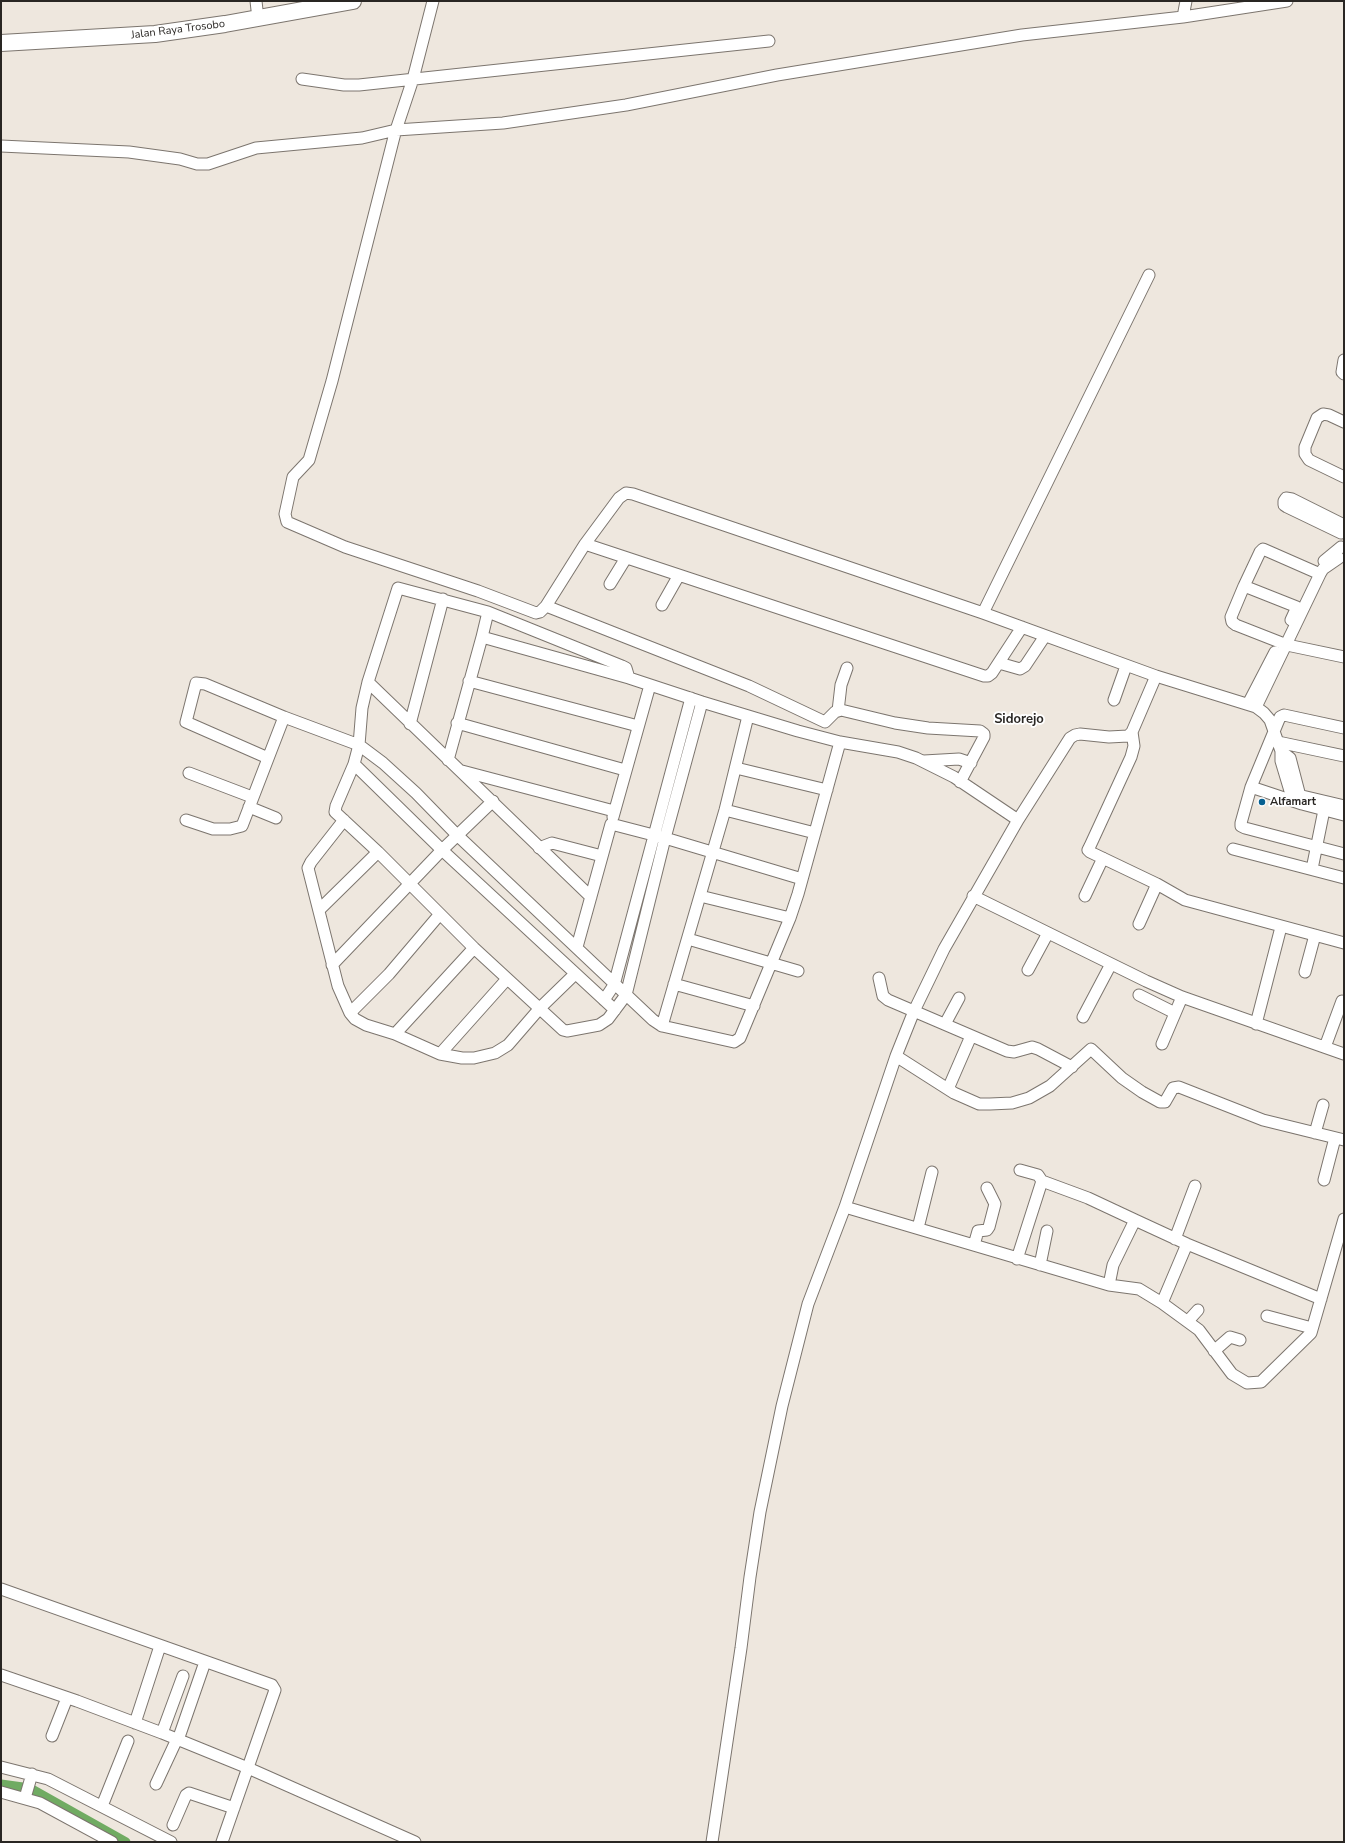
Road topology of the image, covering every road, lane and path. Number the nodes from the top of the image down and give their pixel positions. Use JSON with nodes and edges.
{"nodes":[{"id":1,"x":306,"y":1,"type":"edge"},
{"id":2,"x":353,"y":1,"type":"edge"},
{"id":3,"x":433,"y":1,"type":"edge"},
{"id":4,"x":1186,"y":1,"type":"edge"},
{"id":5,"x":1287,"y":1,"type":"edge"},
{"id":6,"x":257,"y":5,"type":"edge"},
{"id":7,"x":1183,"y":17,"type":"junction"},
{"id":8,"x":1,"y":33,"type":"edge"},
{"id":9,"x":769,"y":41,"type":"dead end"},
{"id":10,"x":1,"y":43,"type":"edge"},
{"id":11,"x":413,"y":78,"type":"junction"},
{"id":12,"x":302,"y":79,"type":"dead end"},
{"id":13,"x":394,"y":134,"type":"junction"},
{"id":14,"x":1,"y":146,"type":"edge"},
{"id":15,"x":1150,"y":275,"type":"dead end"},
{"id":16,"x":1344,"y":360,"type":"edge"},
{"id":17,"x":1344,"y":374,"type":"edge"},
{"id":18,"x":1344,"y":422,"type":"edge"},
{"id":19,"x":1344,"y":477,"type":"edge"},
{"id":20,"x":1343,"y":529,"type":"edge"},
{"id":21,"x":585,"y":544,"type":"junction"},
{"id":22,"x":1342,"y":554,"type":"edge"},
{"id":23,"x":626,"y":558,"type":"junction"},
{"id":24,"x":1317,"y":573,"type":"junction"},
{"id":25,"x":679,"y":575,"type":"junction"},
{"id":26,"x":610,"y":584,"type":"dead end"},
{"id":27,"x":1244,"y":586,"type":"junction"},
{"id":28,"x":443,"y":598,"type":"junction"},
{"id":29,"x":662,"y":605,"type":"dead end"},
{"id":30,"x":546,"y":606,"type":"junction"},
{"id":31,"x":1296,"y":607,"type":"junction"},
{"id":32,"x":488,"y":612,"type":"junction"},
{"id":33,"x":983,"y":614,"type":"junction"},
{"id":34,"x":1022,"y":627,"type":"junction"},
{"id":35,"x":1045,"y":636,"type":"junction"},
{"id":36,"x":482,"y":637,"type":"junction"},
{"id":37,"x":1284,"y":644,"type":"junction"},
{"id":38,"x":1344,"y":657,"type":"edge"},
{"id":39,"x":999,"y":663,"type":"junction"},
{"id":40,"x":1126,"y":666,"type":"junction"},
{"id":41,"x":847,"y":668,"type":"dead end"},
{"id":42,"x":1156,"y":676,"type":"junction"},
{"id":43,"x":629,"y":678,"type":"junction"},
{"id":44,"x":469,"y":681,"type":"junction"},
{"id":45,"x":368,"y":682,"type":"junction"},
{"id":46,"x":650,"y":685,"type":"junction"},
{"id":47,"x":696,"y":700,"type":"junction"},
{"id":48,"x":1114,"y":700,"type":"dead end"},
{"id":49,"x":838,"y":711,"type":"junction"},
{"id":50,"x":1259,"y":711,"type":"junction"},
{"id":51,"x":748,"y":716,"type":"junction"},
{"id":52,"x":283,"y":721,"type":"junction"},
{"id":53,"x":825,"y":722,"type":"junction"},
{"id":54,"x":457,"y":723,"type":"junction"},
{"id":55,"x":410,"y":724,"type":"junction"},
{"id":56,"x":638,"y":726,"type":"junction"},
{"id":57,"x":1344,"y":728,"type":"edge"},
{"id":58,"x":1132,"y":732,"type":"junction"},
{"id":59,"x":818,"y":736,"type":"junction"},
{"id":60,"x":840,"y":742,"type":"junction"},
{"id":61,"x":1278,"y":742,"type":"junction"},
{"id":62,"x":358,"y":749,"type":"junction"},
{"id":63,"x":1344,"y":756,"type":"edge"},
{"id":64,"x":268,"y":758,"type":"junction"},
{"id":65,"x":448,"y":760,"type":"junction"},
{"id":66,"x":924,"y":761,"type":"junction"},
{"id":67,"x":970,"y":763,"type":"junction"},
{"id":68,"x":354,"y":764,"type":"junction"},
{"id":69,"x":736,"y":768,"type":"junction"},
{"id":70,"x":460,"y":770,"type":"junction"},
{"id":71,"x":625,"y":770,"type":"junction"},
{"id":72,"x":189,"y":773,"type":"dead end"},
{"id":73,"x":960,"y":782,"type":"junction"},
{"id":74,"x":1251,"y":788,"type":"junction"},
{"id":75,"x":828,"y":790,"type":"junction"},
{"id":76,"x":1296,"y":798,"type":"junction"},
{"id":77,"x":492,"y":801,"type":"junction"},
{"id":78,"x":250,"y":802,"type":"junction"},
{"id":79,"x":725,"y":810,"type":"junction"},
{"id":80,"x":1324,"y":810,"type":"junction"},
{"id":81,"x":1342,"y":810,"type":"edge"},
{"id":82,"x":614,"y":811,"type":"junction"},
{"id":83,"x":276,"y":818,"type":"dead end"},
{"id":84,"x":186,"y":820,"type":"dead end"},
{"id":85,"x":344,"y":820,"type":"junction"},
{"id":86,"x":1018,"y":820,"type":"junction"},
{"id":87,"x":611,"y":824,"type":"junction"},
{"id":88,"x":815,"y":833,"type":"junction"},
{"id":89,"x":456,"y":834,"type":"junction"},
{"id":90,"x":660,"y":837,"type":"junction"},
{"id":91,"x":1317,"y":846,"type":"junction"},
{"id":92,"x":539,"y":848,"type":"junction"},
{"id":93,"x":1233,"y":849,"type":"dead end"},
{"id":94,"x":442,"y":850,"type":"junction"},
{"id":95,"x":378,"y":852,"type":"junction"},
{"id":96,"x":712,"y":852,"type":"junction"},
{"id":97,"x":1344,"y":854,"type":"edge"},
{"id":98,"x":602,"y":856,"type":"junction"},
{"id":99,"x":1103,"y":858,"type":"junction"},
{"id":100,"x":1312,"y":869,"type":"junction"},
{"id":101,"x":1344,"y":878,"type":"edge"},
{"id":102,"x":802,"y":879,"type":"junction"},
{"id":103,"x":409,"y":883,"type":"junction"},
{"id":104,"x":1157,"y":884,"type":"junction"},
{"id":105,"x":700,"y":896,"type":"junction"},
{"id":106,"x":974,"y":896,"type":"junction"},
{"id":107,"x":1084,"y":896,"type":"dead end"},
{"id":108,"x":591,"y":897,"type":"junction"},
{"id":109,"x":319,"y":910,"type":"junction"},
{"id":110,"x":440,"y":914,"type":"junction"},
{"id":111,"x":790,"y":918,"type":"junction"},
{"id":112,"x":1138,"y":924,"type":"dead end"},
{"id":113,"x":1281,"y":927,"type":"junction"},
{"id":114,"x":1048,"y":933,"type":"junction"},
{"id":115,"x":1314,"y":935,"type":"junction"},
{"id":116,"x":688,"y":939,"type":"junction"},
{"id":117,"x":1344,"y":943,"type":"edge"},
{"id":118,"x":577,"y":947,"type":"junction"},
{"id":119,"x":474,"y":948,"type":"junction"},
{"id":120,"x":772,"y":963,"type":"junction"},
{"id":121,"x":1111,"y":964,"type":"junction"},
{"id":122,"x":332,"y":965,"type":"junction"},
{"id":123,"x":1028,"y":970,"type":"dead end"},
{"id":124,"x":798,"y":971,"type":"dead end"},
{"id":125,"x":1305,"y":972,"type":"dead end"},
{"id":126,"x":575,"y":974,"type":"junction"},
{"id":127,"x":879,"y":978,"type":"dead end"},
{"id":128,"x":507,"y":979,"type":"junction"},
{"id":129,"x":674,"y":984,"type":"junction"},
{"id":130,"x":614,"y":985,"type":"junction"},
{"id":131,"x":1139,"y":994,"type":"dead end"},
{"id":132,"x":626,"y":995,"type":"junction"},
{"id":133,"x":1182,"y":997,"type":"junction"},
{"id":134,"x":959,"y":998,"type":"dead end"},
{"id":135,"x":604,"y":1000,"type":"junction"},
{"id":136,"x":1342,"y":1001,"type":"dead end"},
{"id":137,"x":754,"y":1006,"type":"junction"},
{"id":138,"x":540,"y":1008,"type":"junction"},
{"id":139,"x":615,"y":1010,"type":"junction"},
{"id":140,"x":914,"y":1011,"type":"junction"},
{"id":141,"x":350,"y":1013,"type":"junction"},
{"id":142,"x":1175,"y":1013,"type":"junction"},
{"id":143,"x":1083,"y":1017,"type":"dead end"},
{"id":144,"x":945,"y":1024,"type":"junction"},
{"id":145,"x":1256,"y":1024,"type":"junction"},
{"id":146,"x":662,"y":1026,"type":"junction"},
{"id":147,"x":395,"y":1034,"type":"junction"},
{"id":148,"x":971,"y":1036,"type":"junction"},
{"id":149,"x":1162,"y":1044,"type":"dead end"},
{"id":150,"x":1325,"y":1047,"type":"junction"},
{"id":151,"x":440,"y":1054,"type":"junction"},
{"id":152,"x":1344,"y":1054,"type":"edge"},
{"id":153,"x":895,"y":1059,"type":"junction"},
{"id":154,"x":1072,"y":1067,"type":"junction"},
{"id":155,"x":948,"y":1089,"type":"junction"},
{"id":156,"x":1323,"y":1105,"type":"dead end"},
{"id":157,"x":1315,"y":1133,"type":"junction"},
{"id":158,"x":1340,"y":1139,"type":"edge"},
{"id":159,"x":1020,"y":1170,"type":"dead end"},
{"id":160,"x":932,"y":1172,"type":"dead end"},
{"id":161,"x":1324,"y":1180,"type":"dead end"},
{"id":162,"x":1042,"y":1181,"type":"junction"},
{"id":163,"x":1195,"y":1186,"type":"dead end"},
{"id":164,"x":987,"y":1188,"type":"dead end"},
{"id":165,"x":845,"y":1207,"type":"junction"},
{"id":166,"x":1344,"y":1219,"type":"edge"},
{"id":167,"x":1137,"y":1221,"type":"junction"},
{"id":168,"x":918,"y":1228,"type":"junction"},
{"id":169,"x":1047,"y":1231,"type":"dead end"},
{"id":170,"x":1175,"y":1238,"type":"junction"},
{"id":171,"x":1187,"y":1244,"type":"junction"},
{"id":172,"x":974,"y":1245,"type":"junction"},
{"id":173,"x":1017,"y":1259,"type":"junction"},
{"id":174,"x":1040,"y":1265,"type":"junction"},
{"id":175,"x":1111,"y":1285,"type":"junction"},
{"id":176,"x":1321,"y":1299,"type":"junction"},
{"id":177,"x":1162,"y":1303,"type":"junction"},
{"id":178,"x":1198,"y":1310,"type":"dead end"},
{"id":179,"x":1267,"y":1316,"type":"dead end"},
{"id":180,"x":1188,"y":1321,"type":"junction"},
{"id":181,"x":1312,"y":1328,"type":"junction"},
{"id":182,"x":1240,"y":1340,"type":"dead end"},
{"id":183,"x":1214,"y":1351,"type":"junction"},
{"id":184,"x":1,"y":1589,"type":"edge"},
{"id":185,"x":160,"y":1646,"type":"junction"},
{"id":186,"x":205,"y":1662,"type":"junction"},
{"id":187,"x":1,"y":1675,"type":"edge"},
{"id":188,"x":183,"y":1676,"type":"dead end"},
{"id":189,"x":67,"y":1698,"type":"junction"},
{"id":190,"x":135,"y":1723,"type":"junction"},
{"id":191,"x":162,"y":1733,"type":"junction"},
{"id":192,"x":52,"y":1736,"type":"dead end"},
{"id":193,"x":128,"y":1740,"type":"dead end"},
{"id":194,"x":178,"y":1740,"type":"junction"},
{"id":195,"x":1,"y":1767,"type":"edge"},
{"id":196,"x":248,"y":1768,"type":"junction"},
{"id":197,"x":31,"y":1777,"type":"junction"},
{"id":198,"x":156,"y":1784,"type":"dead end"},
{"id":199,"x":1,"y":1792,"type":"edge"},
{"id":200,"x":26,"y":1797,"type":"junction"},
{"id":201,"x":102,"y":1806,"type":"junction"},
{"id":202,"x":234,"y":1808,"type":"junction"},
{"id":203,"x":173,"y":1825,"type":"dead end"},
{"id":204,"x":112,"y":1842,"type":"edge"},
{"id":205,"x":171,"y":1842,"type":"edge"},
{"id":206,"x":222,"y":1842,"type":"edge"},
{"id":207,"x":415,"y":1842,"type":"edge"},
{"id":208,"x":712,"y":1842,"type":"edge"}],
"edges":[{"from":1,"to":6,"type":"highway","name":"Jalan Raya Trosobo"},
{"from":2,"to":10,"type":"highway","name":"Jalan Raya Trosobo"},
{"from":3,"to":11,"type":"street"},
{"from":4,"to":7,"type":"street"},
{"from":5,"to":7,"type":"street"},
{"from":6,"to":8,"type":"highway","name":"Jalan Raya Trosobo"},
{"from":7,"to":13,"type":"street"},
{"from":9,"to":11,"type":"street"},
{"from":11,"to":12,"type":"street"},
{"from":11,"to":13,"type":"street"},
{"from":13,"to":14,"type":"street"},
{"from":13,"to":30,"type":"street"},
{"from":15,"to":33,"type":"street"},
{"from":16,"to":17,"type":"street"},
{"from":18,"to":19,"type":"street"},
{"from":20,"to":22,"type":"street"},
{"from":21,"to":23,"type":"street"},
{"from":21,"to":30,"type":"street"},
{"from":21,"to":33,"type":"street"},
{"from":22,"to":24,"type":"street"},
{"from":23,"to":25,"type":"street"},
{"from":23,"to":26,"type":"street"},
{"from":24,"to":27,"type":"street"},
{"from":24,"to":31,"type":"street"},
{"from":24,"to":37,"type":"street"},
{"from":25,"to":29,"type":"street"},
{"from":25,"to":39,"type":"street"},
{"from":27,"to":31,"type":"street"},
{"from":27,"to":37,"type":"street"},
{"from":28,"to":32,"type":"street"},
{"from":28,"to":45,"type":"street"},
{"from":28,"to":55,"type":"street"},
{"from":30,"to":53,"type":"street"},
{"from":31,"to":37,"type":"street"},
{"from":32,"to":36,"type":"street"},
{"from":32,"to":43,"type":"street"},
{"from":33,"to":34,"type":"street"},
{"from":34,"to":35,"type":"street"},
{"from":34,"to":39,"type":"street"},
{"from":35,"to":39,"type":"street"},
{"from":35,"to":40,"type":"street"},
{"from":36,"to":43,"type":"street"},
{"from":36,"to":44,"type":"street"},
{"from":37,"to":38,"type":"street"},
{"from":37,"to":50,"type":"street"},
{"from":40,"to":42,"type":"street"},
{"from":40,"to":48,"type":"street"},
{"from":41,"to":49,"type":"street"},
{"from":42,"to":50,"type":"street"},
{"from":42,"to":58,"type":"street"},
{"from":43,"to":46,"type":"street"},
{"from":44,"to":54,"type":"street"},
{"from":44,"to":56,"type":"street"},
{"from":45,"to":55,"type":"street"},
{"from":45,"to":62,"type":"street"},
{"from":46,"to":47,"type":"street"},
{"from":46,"to":56,"type":"street"},
{"from":47,"to":51,"type":"street"},
{"from":47,"to":90,"type":"street"},
{"from":49,"to":53,"type":"street"},
{"from":49,"to":67,"type":"street"},
{"from":50,"to":61,"type":"street"},
{"from":51,"to":59,"type":"street"},
{"from":51,"to":69,"type":"street"},
{"from":52,"to":62,"type":"street"},
{"from":52,"to":64,"type":"street"},
{"from":52,"to":64,"type":"street"},
{"from":53,"to":59,"type":"street"},
{"from":54,"to":65,"type":"street"},
{"from":54,"to":71,"type":"street"},
{"from":55,"to":65,"type":"street"},
{"from":56,"to":71,"type":"street"},
{"from":57,"to":61,"type":"street"},
{"from":58,"to":86,"type":"street"},
{"from":58,"to":99,"type":"street"},
{"from":59,"to":60,"type":"street"},
{"from":60,"to":66,"type":"street"},
{"from":60,"to":75,"type":"street"},
{"from":61,"to":63,"type":"street"},
{"from":61,"to":74,"type":"street"},
{"from":61,"to":76,"type":"street"},
{"from":62,"to":68,"type":"street"},
{"from":62,"to":89,"type":"street"},
{"from":64,"to":78,"type":"street"},
{"from":65,"to":70,"type":"street"},
{"from":66,"to":67,"type":"street"},
{"from":66,"to":73,"type":"street"},
{"from":67,"to":73,"type":"street"},
{"from":68,"to":85,"type":"street"},
{"from":68,"to":94,"type":"street"},
{"from":69,"to":75,"type":"street"},
{"from":69,"to":79,"type":"street"},
{"from":70,"to":77,"type":"street"},
{"from":70,"to":82,"type":"street"},
{"from":71,"to":82,"type":"street"},
{"from":72,"to":78,"type":"street"},
{"from":73,"to":86,"type":"street"},
{"from":74,"to":76,"type":"street"},
{"from":74,"to":91,"type":"street"},
{"from":75,"to":88,"type":"street"},
{"from":76,"to":80,"type":"street"},
{"from":76,"to":81,"type":"street"},
{"from":77,"to":89,"type":"street"},
{"from":77,"to":92,"type":"street"},
{"from":78,"to":83,"type":"street"},
{"from":78,"to":84,"type":"street"},
{"from":79,"to":88,"type":"street"},
{"from":79,"to":96,"type":"street"},
{"from":80,"to":81,"type":"street"},
{"from":80,"to":91,"type":"street"},
{"from":82,"to":87,"type":"street"},
{"from":85,"to":95,"type":"street"},
{"from":85,"to":109,"type":"street"},
{"from":86,"to":106,"type":"street"},
{"from":87,"to":90,"type":"street"},
{"from":87,"to":98,"type":"street"},
{"from":88,"to":102,"type":"street"},
{"from":89,"to":94,"type":"street"},
{"from":89,"to":118,"type":"street"},
{"from":90,"to":96,"type":"street"},
{"from":90,"to":130,"type":"street"},
{"from":90,"to":132,"type":"street"},
{"from":91,"to":97,"type":"street"},
{"from":91,"to":100,"type":"street"},
{"from":92,"to":98,"type":"street"},
{"from":92,"to":108,"type":"street"},
{"from":93,"to":100,"type":"street"},
{"from":94,"to":103,"type":"street"},
{"from":94,"to":126,"type":"street"},
{"from":95,"to":103,"type":"street"},
{"from":95,"to":109,"type":"street"},
{"from":96,"to":102,"type":"street"},
{"from":96,"to":105,"type":"street"},
{"from":98,"to":108,"type":"street"},
{"from":99,"to":104,"type":"street"},
{"from":99,"to":107,"type":"street"},
{"from":100,"to":101,"type":"street"},
{"from":102,"to":111,"type":"street"},
{"from":103,"to":110,"type":"street"},
{"from":103,"to":122,"type":"street"},
{"from":104,"to":112,"type":"street"},
{"from":104,"to":113,"type":"street"},
{"from":105,"to":111,"type":"street"},
{"from":105,"to":116,"type":"street"},
{"from":106,"to":114,"type":"street"},
{"from":106,"to":140,"type":"street"},
{"from":108,"to":118,"type":"street"},
{"from":109,"to":122,"type":"street"},
{"from":110,"to":119,"type":"street"},
{"from":110,"to":141,"type":"street"},
{"from":111,"to":120,"type":"street"},
{"from":113,"to":115,"type":"street"},
{"from":113,"to":145,"type":"street"},
{"from":114,"to":121,"type":"street"},
{"from":114,"to":123,"type":"street"},
{"from":115,"to":117,"type":"street"},
{"from":115,"to":125,"type":"street"},
{"from":116,"to":120,"type":"street"},
{"from":116,"to":129,"type":"street"},
{"from":118,"to":130,"type":"street"},
{"from":119,"to":128,"type":"street"},
{"from":119,"to":147,"type":"street"},
{"from":120,"to":124,"type":"street"},
{"from":120,"to":137,"type":"street"},
{"from":121,"to":133,"type":"street"},
{"from":121,"to":143,"type":"street"},
{"from":122,"to":141,"type":"street"},
{"from":126,"to":135,"type":"street"},
{"from":126,"to":138,"type":"street"},
{"from":127,"to":140,"type":"street"},
{"from":128,"to":138,"type":"street"},
{"from":128,"to":151,"type":"street"},
{"from":129,"to":137,"type":"street"},
{"from":129,"to":146,"type":"street"},
{"from":130,"to":132,"type":"street"},
{"from":130,"to":135,"type":"street"},
{"from":131,"to":142,"type":"street"},
{"from":132,"to":139,"type":"street"},
{"from":132,"to":146,"type":"street"},
{"from":133,"to":142,"type":"street"},
{"from":133,"to":145,"type":"street"},
{"from":134,"to":144,"type":"street"},
{"from":135,"to":139,"type":"street"},
{"from":136,"to":150,"type":"street"},
{"from":137,"to":146,"type":"street"},
{"from":138,"to":139,"type":"street"},
{"from":138,"to":151,"type":"street"},
{"from":140,"to":144,"type":"street"},
{"from":140,"to":153,"type":"street"},
{"from":141,"to":147,"type":"street"},
{"from":142,"to":149,"type":"street"},
{"from":144,"to":148,"type":"street"},
{"from":145,"to":150,"type":"street"},
{"from":147,"to":151,"type":"street"},
{"from":148,"to":154,"type":"street"},
{"from":148,"to":155,"type":"street"},
{"from":150,"to":152,"type":"street"},
{"from":153,"to":155,"type":"street"},
{"from":153,"to":165,"type":"street"},
{"from":154,"to":155,"type":"street"},
{"from":154,"to":157,"type":"street"},
{"from":156,"to":157,"type":"street"},
{"from":157,"to":158,"type":"street"},
{"from":158,"to":161,"type":"street"},
{"from":159,"to":162,"type":"street"},
{"from":160,"to":168,"type":"street"},
{"from":162,"to":167,"type":"street"},
{"from":162,"to":173,"type":"street"},
{"from":163,"to":170,"type":"street"},
{"from":164,"to":172,"type":"street"},
{"from":165,"to":168,"type":"street"},
{"from":165,"to":208,"type":"street"},
{"from":166,"to":176,"type":"street"},
{"from":167,"to":170,"type":"street"},
{"from":167,"to":175,"type":"street"},
{"from":168,"to":172,"type":"street"},
{"from":169,"to":174,"type":"street"},
{"from":170,"to":171,"type":"street"},
{"from":171,"to":176,"type":"street"},
{"from":171,"to":177,"type":"street"},
{"from":172,"to":173,"type":"street"},
{"from":173,"to":174,"type":"street"},
{"from":174,"to":175,"type":"street"},
{"from":175,"to":177,"type":"street"},
{"from":176,"to":181,"type":"street"},
{"from":177,"to":180,"type":"street"},
{"from":178,"to":180,"type":"street"},
{"from":179,"to":181,"type":"street"},
{"from":180,"to":183,"type":"street"},
{"from":181,"to":183,"type":"street"},
{"from":182,"to":183,"type":"street"},
{"from":184,"to":185,"type":"street"},
{"from":185,"to":186,"type":"street"},
{"from":185,"to":190,"type":"street"},
{"from":186,"to":194,"type":"street"},
{"from":186,"to":196,"type":"street"},
{"from":187,"to":189,"type":"street"},
{"from":188,"to":191,"type":"street"},
{"from":189,"to":190,"type":"street"},
{"from":189,"to":192,"type":"street"},
{"from":190,"to":191,"type":"street"},
{"from":191,"to":194,"type":"street"},
{"from":193,"to":201,"type":"street"},
{"from":194,"to":196,"type":"street"},
{"from":194,"to":198,"type":"street"},
{"from":195,"to":197,"type":"street"},
{"from":196,"to":202,"type":"street"},
{"from":196,"to":207,"type":"street"},
{"from":197,"to":200,"type":"street"},
{"from":197,"to":201,"type":"street"},
{"from":199,"to":200,"type":"street"},
{"from":200,"to":204,"type":"street"},
{"from":201,"to":205,"type":"street"},
{"from":202,"to":203,"type":"street"},
{"from":202,"to":206,"type":"street"}]}
